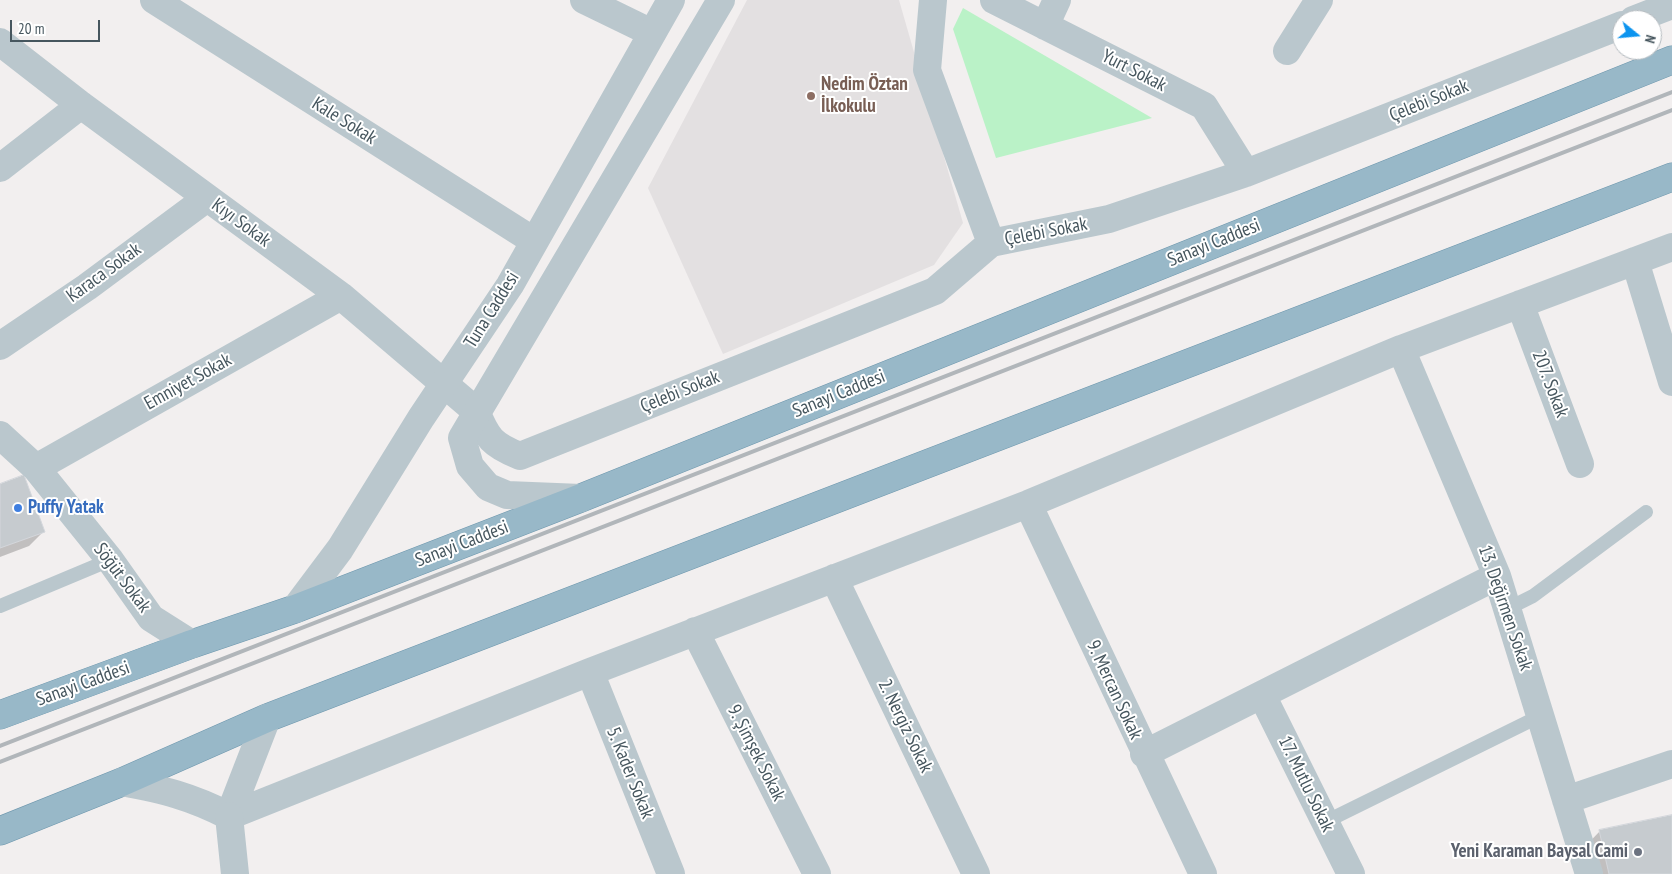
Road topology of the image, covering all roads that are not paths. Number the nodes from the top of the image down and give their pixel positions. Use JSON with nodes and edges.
{"nodes":[{"id":1,"x":154,"y":0,"type":"edge"},
{"id":2,"x":584,"y":0,"type":"edge"},
{"id":3,"x":671,"y":0,"type":"edge"},
{"id":4,"x":721,"y":0,"type":"edge"},
{"id":5,"x":933,"y":0,"type":"edge"},
{"id":6,"x":994,"y":0,"type":"edge"},
{"id":7,"x":1057,"y":0,"type":"edge"},
{"id":8,"x":1320,"y":0,"type":"edge"},
{"id":9,"x":1672,"y":5,"type":"edge"},
{"id":10,"x":1659,"y":10,"type":"edge"},
{"id":11,"x":1045,"y":26,"type":"junction"},
{"id":12,"x":1612,"y":28,"type":"edge"},
{"id":13,"x":652,"y":33,"type":"junction"},
{"id":14,"x":0,"y":42,"type":"edge"},
{"id":15,"x":1287,"y":51,"type":"dead end"},
{"id":16,"x":1672,"y":60,"type":"edge"},
{"id":17,"x":81,"y":106,"type":"junction"},
{"id":18,"x":0,"y":168,"type":"edge"},
{"id":19,"x":1246,"y":173,"type":"junction"},
{"id":20,"x":1672,"y":176,"type":"edge"},
{"id":21,"x":207,"y":198,"type":"junction"},
{"id":22,"x":534,"y":241,"type":"junction"},
{"id":23,"x":991,"y":243,"type":"junction"},
{"id":24,"x":1672,"y":247,"type":"edge"},
{"id":25,"x":1635,"y":261,"type":"junction"},
{"id":26,"x":341,"y":296,"type":"junction"},
{"id":27,"x":1520,"y":304,"type":"junction"},
{"id":28,"x":0,"y":346,"type":"edge"},
{"id":29,"x":1401,"y":348,"type":"junction"},
{"id":30,"x":1672,"y":382,"type":"edge"},
{"id":31,"x":444,"y":385,"type":"junction"},
{"id":32,"x":476,"y":411,"type":"junction"},
{"id":33,"x":0,"y":434,"type":"edge"},
{"id":34,"x":1580,"y":464,"type":"dead end"},
{"id":35,"x":36,"y":468,"type":"junction"},
{"id":36,"x":581,"y":498,"type":"junction"},
{"id":37,"x":1028,"y":504,"type":"junction"},
{"id":38,"x":1646,"y":512,"type":"dead end"},
{"id":39,"x":110,"y":560,"type":"junction"},
{"id":40,"x":1497,"y":576,"type":"junction"},
{"id":41,"x":834,"y":578,"type":"junction"},
{"id":42,"x":0,"y":606,"type":"edge"},
{"id":43,"x":295,"y":609,"type":"junction"},
{"id":44,"x":1507,"y":609,"type":"junction"},
{"id":45,"x":695,"y":631,"type":"junction"},
{"id":46,"x":192,"y":644,"type":"junction"},
{"id":47,"x":590,"y":672,"type":"junction"},
{"id":48,"x":1262,"y":695,"type":"junction"},
{"id":49,"x":0,"y":715,"type":"edge"},
{"id":50,"x":1540,"y":716,"type":"junction"},
{"id":51,"x":267,"y":718,"type":"junction"},
{"id":52,"x":1144,"y":754,"type":"junction"},
{"id":53,"x":1672,"y":764,"type":"edge"},
{"id":54,"x":122,"y":782,"type":"junction"},
{"id":55,"x":1566,"y":800,"type":"junction"},
{"id":56,"x":229,"y":816,"type":"junction"},
{"id":57,"x":1325,"y":822,"type":"junction"},
{"id":58,"x":0,"y":831,"type":"edge"},
{"id":59,"x":235,"y":874,"type":"edge"},
{"id":60,"x":671,"y":874,"type":"edge"},
{"id":61,"x":817,"y":874,"type":"edge"},
{"id":62,"x":976,"y":874,"type":"edge"},
{"id":63,"x":1203,"y":874,"type":"edge"},
{"id":64,"x":1351,"y":874,"type":"edge"},
{"id":65,"x":1589,"y":874,"type":"edge"}],
"edges":[{"from":1,"to":22,"type":"street","name":"Kale Sokak"},
{"from":2,"to":13,"type":"street"},
{"from":3,"to":13,"type":"street","name":"Tuna Caddesi"},
{"from":4,"to":32,"type":"street","name":"Tuna Caddesi"},
{"from":5,"to":23,"type":"street"},
{"from":6,"to":11,"type":"street","name":"Yurt Sokak"},
{"from":7,"to":11,"type":"street"},
{"from":8,"to":15,"type":"street"},
{"from":9,"to":10,"type":"street"},
{"from":11,"to":19,"type":"street","name":"Yurt Sokak"},
{"from":12,"to":19,"type":"street","name":"Çelebi Sokak"},
{"from":13,"to":22,"type":"street","name":"Tuna Caddesi"},
{"from":14,"to":17,"type":"street","name":"Kıyı Sokak"},
{"from":16,"to":36,"type":"highway","name":"Sanayi Caddesi"},
{"from":17,"to":18,"type":"street"},
{"from":17,"to":21,"type":"street","name":"Kıyı Sokak"},
{"from":19,"to":23,"type":"street","name":"Çelebi Sokak"},
{"from":20,"to":51,"type":"highway"},
{"from":21,"to":26,"type":"street","name":"Kıyı Sokak"},
{"from":21,"to":28,"type":"street","name":"Karaca Sokak"},
{"from":22,"to":31,"type":"street","name":"Tuna Caddesi"},
{"from":23,"to":32,"type":"street","name":"Çelebi Sokak"},
{"from":24,"to":25,"type":"street"},
{"from":25,"to":27,"type":"street"},
{"from":25,"to":30,"type":"street"},
{"from":26,"to":31,"type":"street","name":"Kıyı Sokak"},
{"from":26,"to":35,"type":"street","name":"Emniyet Sokak"},
{"from":27,"to":29,"type":"street"},
{"from":27,"to":34,"type":"street","name":"207. Sokak"},
{"from":29,"to":37,"type":"street"},
{"from":29,"to":40,"type":"street","name":"13. Değirmen Sokak"},
{"from":31,"to":32,"type":"street","name":"Kıyı Sokak"},
{"from":31,"to":43,"type":"street","name":"Tuna Caddesi"},
{"from":32,"to":36,"type":"street","name":"Tuna Caddesi"},
{"from":33,"to":35,"type":"street","name":"Söğüt Sokak"},
{"from":35,"to":39,"type":"street","name":"Söğüt Sokak"},
{"from":36,"to":43,"type":"highway","name":"Sanayi Caddesi"},
{"from":37,"to":41,"type":"street"},
{"from":37,"to":52,"type":"street","name":"9. Mercan Sokak"},
{"from":38,"to":44,"type":"lane"},
{"from":39,"to":42,"type":"lane"},
{"from":39,"to":46,"type":"street","name":"Söğüt Sokak"},
{"from":40,"to":44,"type":"street","name":"13. Değirmen Sokak"},
{"from":40,"to":48,"type":"street"},
{"from":41,"to":45,"type":"street"},
{"from":41,"to":62,"type":"street","name":"2. Nergiz Sokak"},
{"from":43,"to":46,"type":"highway","name":"Sanayi Caddesi"},
{"from":44,"to":50,"type":"street","name":"13. Değirmen Sokak"},
{"from":45,"to":47,"type":"street"},
{"from":45,"to":61,"type":"street","name":"9. Şimşek Sokak"},
{"from":46,"to":49,"type":"highway","name":"Sanayi Caddesi"},
{"from":47,"to":56,"type":"street"},
{"from":47,"to":60,"type":"street","name":"5. Kader Sokak"},
{"from":48,"to":52,"type":"street"},
{"from":48,"to":57,"type":"street","name":"17. Mutlu Sokak"},
{"from":50,"to":55,"type":"street","name":"13. Değirmen Sokak"},
{"from":50,"to":57,"type":"lane"},
{"from":51,"to":54,"type":"highway"},
{"from":51,"to":56,"type":"street"},
{"from":52,"to":63,"type":"street","name":"9. Mercan Sokak"},
{"from":53,"to":55,"type":"street"},
{"from":54,"to":56,"type":"street"},
{"from":54,"to":58,"type":"highway"},
{"from":55,"to":65,"type":"street","name":"13. Değirmen Sokak"},
{"from":56,"to":59,"type":"street"},
{"from":57,"to":64,"type":"street","name":"17. Mutlu Sokak"}]}
